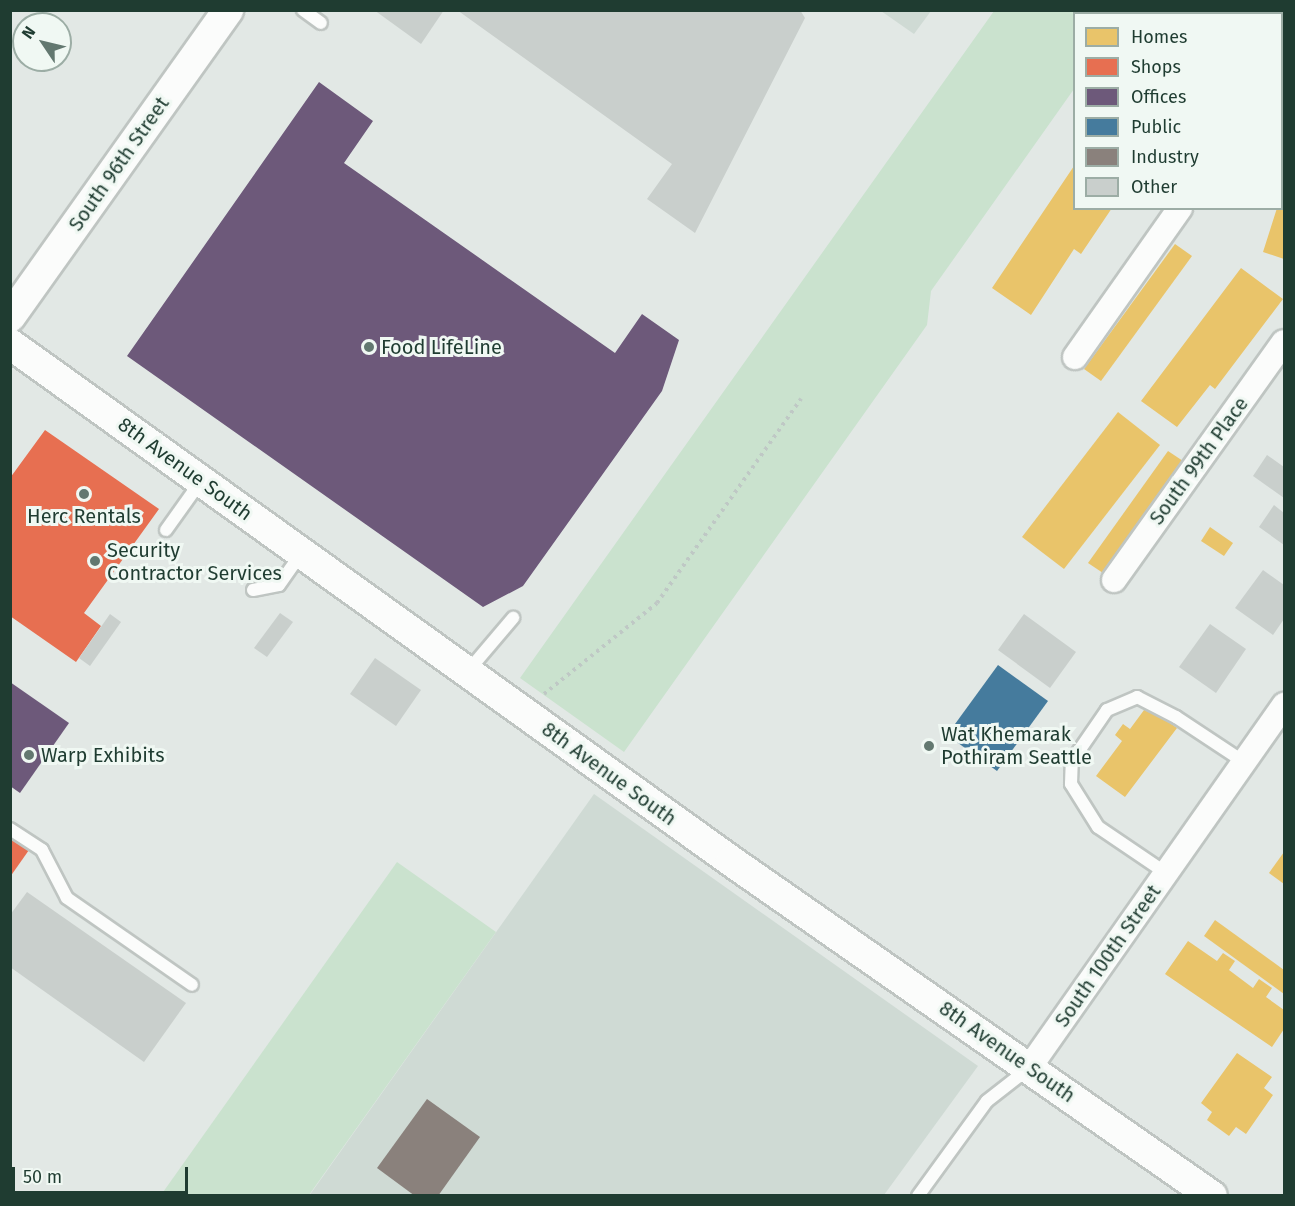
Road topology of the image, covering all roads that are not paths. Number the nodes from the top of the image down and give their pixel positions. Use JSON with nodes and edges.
{"nodes":[{"id":1,"x":228,"y":10,"type":"edge"},
{"id":2,"x":303,"y":10,"type":"edge"},
{"id":3,"x":321,"y":23,"type":"dead end"},
{"id":4,"x":1179,"y":210,"type":"edge"},
{"id":5,"x":10,"y":317,"type":"edge"},
{"id":6,"x":1284,"y":342,"type":"edge"},
{"id":7,"x":10,"y":344,"type":"edge"},
{"id":8,"x":1075,"y":357,"type":"dead end"},
{"id":9,"x":201,"y":481,"type":"junction"},
{"id":10,"x":166,"y":530,"type":"dead end"},
{"id":11,"x":302,"y":554,"type":"junction"},
{"id":12,"x":1114,"y":580,"type":"dead end"},
{"id":13,"x":253,"y":590,"type":"dead end"},
{"id":14,"x":513,"y":618,"type":"dead end"},
{"id":15,"x":467,"y":672,"type":"junction"},
{"id":16,"x":1284,"y":705,"type":"edge"},
{"id":17,"x":1244,"y":762,"type":"junction"},
{"id":18,"x":10,"y":829,"type":"edge"},
{"id":19,"x":1166,"y":873,"type":"junction"},
{"id":20,"x":192,"y":985,"type":"dead end"},
{"id":21,"x":1029,"y":1068,"type":"junction"},
{"id":22,"x":918,"y":1196,"type":"edge"},
{"id":23,"x":1212,"y":1196,"type":"edge"}],
"edges":[{"from":1,"to":5,"type":"street","name":"South 96th Street"},
{"from":2,"to":3,"type":"lane"},
{"from":4,"to":8,"type":"street"},
{"from":6,"to":12,"type":"street","name":"South 99th Place"},
{"from":7,"to":9,"type":"street","name":"8th Avenue South"},
{"from":9,"to":10,"type":"lane"},
{"from":9,"to":11,"type":"street","name":"8th Avenue South"},
{"from":11,"to":13,"type":"lane"},
{"from":11,"to":15,"type":"street","name":"8th Avenue South"},
{"from":14,"to":15,"type":"lane"},
{"from":15,"to":21,"type":"street","name":"8th Avenue South"},
{"from":16,"to":17,"type":"street","name":"South 100th Street"},
{"from":17,"to":19,"type":"street","name":"South 100th Street"},
{"from":17,"to":19,"type":"lane"},
{"from":18,"to":20,"type":"lane"},
{"from":19,"to":21,"type":"street","name":"South 100th Street"},
{"from":21,"to":22,"type":"lane","name":"South 100th Street"},
{"from":21,"to":23,"type":"street","name":"8th Avenue South"}]}
